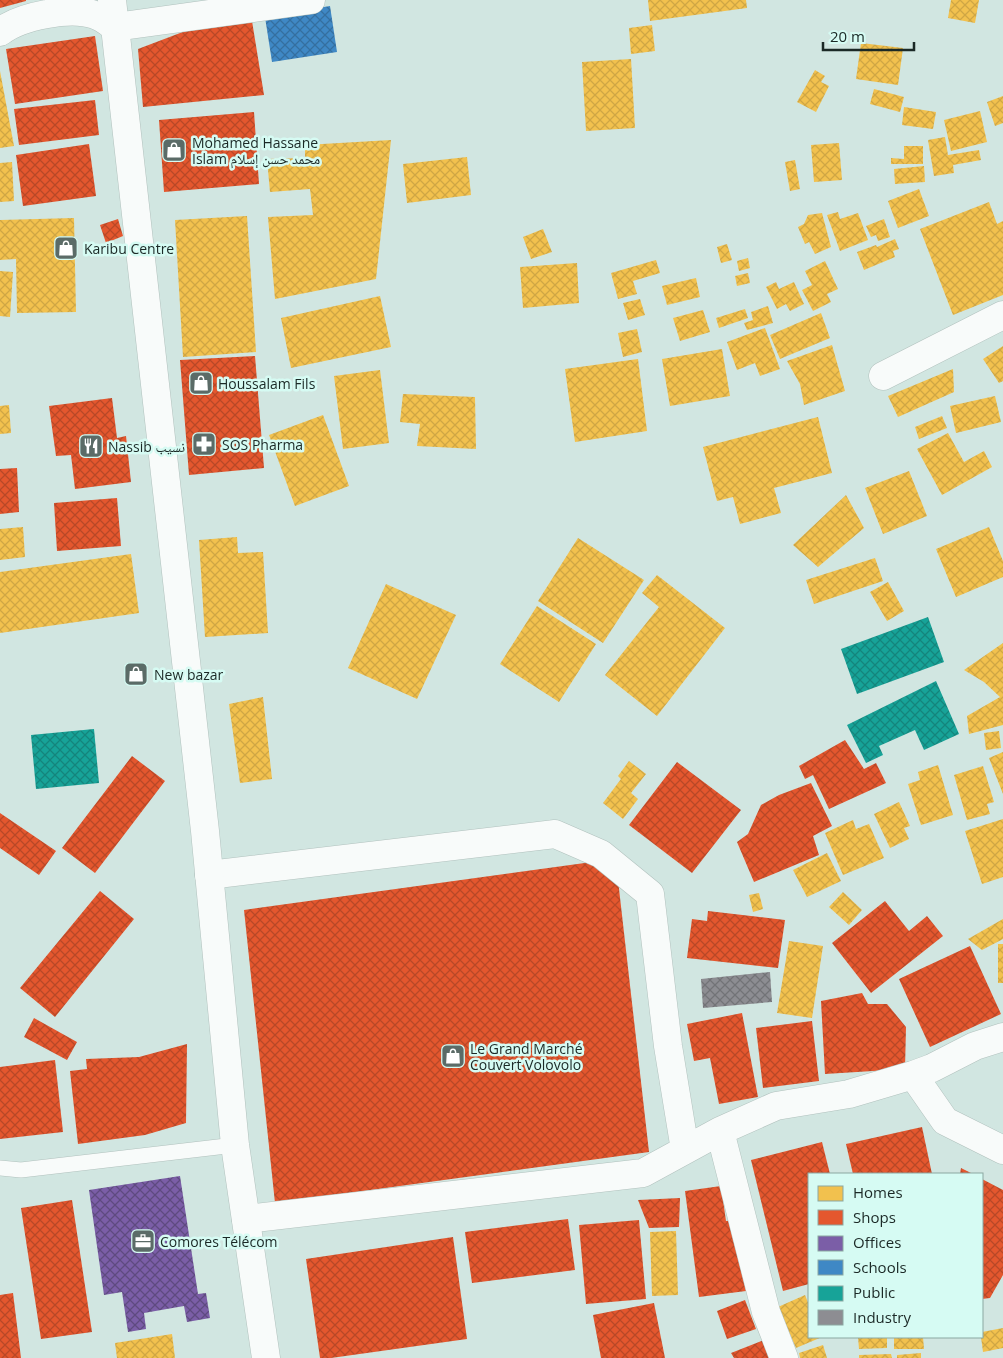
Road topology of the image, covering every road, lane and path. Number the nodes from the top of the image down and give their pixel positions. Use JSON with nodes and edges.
{"nodes":[{"id":1,"x":112,"y":0,"type":"edge"},
{"id":2,"x":312,"y":0,"type":"edge"},
{"id":3,"x":116,"y":27,"type":"junction"},
{"id":4,"x":0,"y":32,"type":"edge"},
{"id":5,"x":1003,"y":315,"type":"edge"},
{"id":6,"x":883,"y":376,"type":"dead end"},
{"id":7,"x":209,"y":875,"type":"junction"},
{"id":8,"x":1003,"y":1037,"type":"edge"},
{"id":9,"x":913,"y":1075,"type":"junction"},
{"id":10,"x":720,"y":1131,"type":"junction"},
{"id":11,"x":235,"y":1145,"type":"junction"},
{"id":12,"x":686,"y":1150,"type":"junction"},
{"id":13,"x":1003,"y":1150,"type":"edge"},
{"id":14,"x":0,"y":1168,"type":"edge"},
{"id":15,"x":246,"y":1219,"type":"junction"},
{"id":16,"x":266,"y":1358,"type":"edge"},
{"id":17,"x":784,"y":1358,"type":"edge"}],
"edges":[{"from":1,"to":3,"type":"street"},
{"from":2,"to":3,"type":"street"},
{"from":3,"to":4,"type":"street"},
{"from":3,"to":7,"type":"street"},
{"from":5,"to":6,"type":"street"},
{"from":7,"to":11,"type":"street"},
{"from":7,"to":12,"type":"street"},
{"from":8,"to":9,"type":"street"},
{"from":9,"to":10,"type":"street"},
{"from":9,"to":13,"type":"street"},
{"from":10,"to":12,"type":"street"},
{"from":10,"to":17,"type":"street"},
{"from":11,"to":14,"type":"lane"},
{"from":11,"to":15,"type":"street"},
{"from":12,"to":15,"type":"street"},
{"from":15,"to":16,"type":"street"}]}
